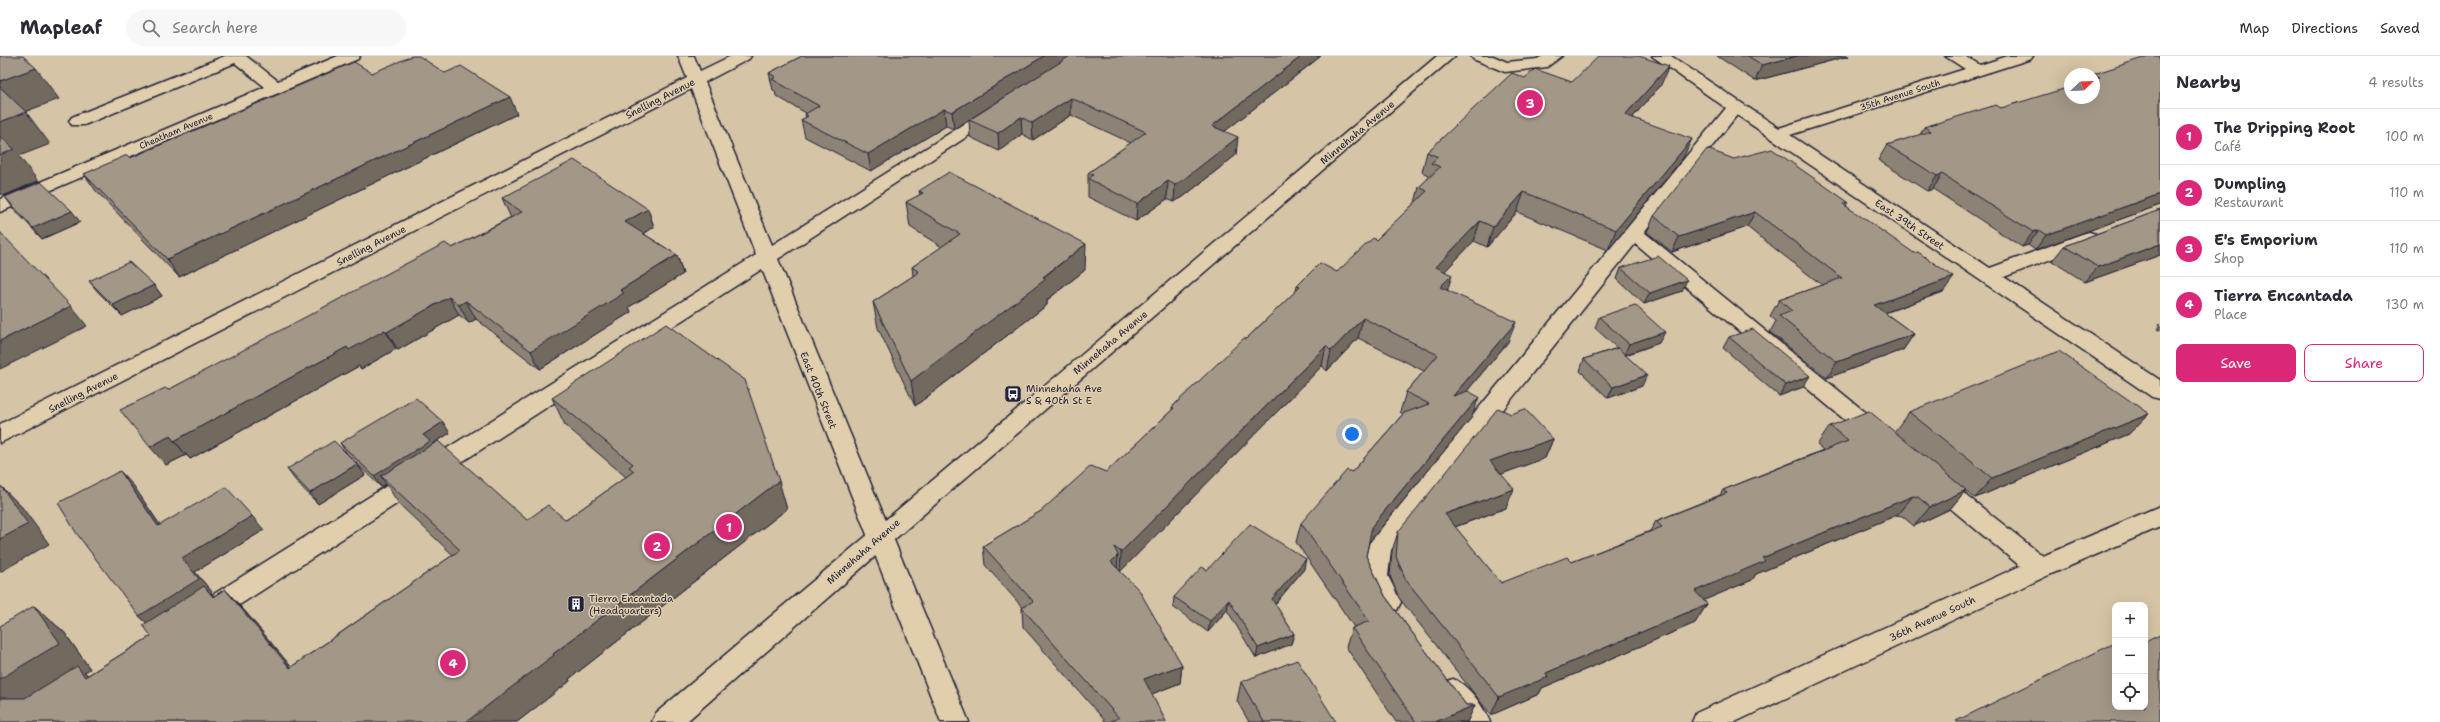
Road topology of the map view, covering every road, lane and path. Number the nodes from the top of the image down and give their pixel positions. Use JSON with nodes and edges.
{"nodes":[{"id":1,"x":352,"y":56,"type":"edge"},
{"id":2,"x":686,"y":56,"type":"edge"},
{"id":3,"x":742,"y":56,"type":"edge"},
{"id":4,"x":1447,"y":56,"type":"edge"},
{"id":5,"x":1479,"y":56,"type":"edge"},
{"id":6,"x":1554,"y":56,"type":"edge"},
{"id":7,"x":1660,"y":56,"type":"edge"},
{"id":8,"x":1953,"y":56,"type":"edge"},
{"id":9,"x":2025,"y":56,"type":"edge"},
{"id":10,"x":237,"y":57,"type":"edge"},
{"id":11,"x":1978,"y":70,"type":"junction"},
{"id":12,"x":696,"y":80,"type":"junction"},
{"id":13,"x":276,"y":88,"type":"junction"},
{"id":14,"x":1012,"y":102,"type":"edge"},
{"id":15,"x":1735,"y":107,"type":"junction"},
{"id":16,"x":78,"y":121,"type":"dead end"},
{"id":17,"x":1776,"y":134,"type":"junction"},
{"id":18,"x":0,"y":206,"type":"edge"},
{"id":19,"x":2108,"y":231,"type":"edge"},
{"id":20,"x":1634,"y":234,"type":"junction"},
{"id":21,"x":766,"y":257,"type":"junction"},
{"id":22,"x":1987,"y":276,"type":"junction"},
{"id":23,"x":2160,"y":391,"type":"edge"},
{"id":24,"x":0,"y":434,"type":"edge"},
{"id":25,"x":1892,"y":446,"type":"edge"},
{"id":26,"x":1916,"y":467,"type":"edge"},
{"id":27,"x":2160,"y":516,"type":"edge"},
{"id":28,"x":879,"y":538,"type":"junction"},
{"id":29,"x":2040,"y":568,"type":"junction"},
{"id":30,"x":1398,"y":618,"type":"edge"},
{"id":31,"x":187,"y":624,"type":"edge"},
{"id":32,"x":1439,"y":673,"type":"edge"},
{"id":33,"x":666,"y":722,"type":"edge"},
{"id":34,"x":955,"y":722,"type":"edge"},
{"id":35,"x":1476,"y":722,"type":"edge"},
{"id":36,"x":1706,"y":722,"type":"edge"}],
"edges":[{"from":1,"to":13,"type":"street","name":"Cheatham Avenue"},
{"from":2,"to":12,"type":"street","name":"East 40th Street"},
{"from":3,"to":12,"type":"street","name":"Snelling Avenue"},
{"from":4,"to":28,"type":"street","name":"Minnehaha Avenue"},
{"from":5,"to":6,"type":"street"},
{"from":7,"to":15,"type":"street","name":"East 39th Street"},
{"from":8,"to":11,"type":"street"},
{"from":9,"to":11,"type":"street","name":"35th Avenue South"},
{"from":10,"to":13,"type":"street"},
{"from":10,"to":16,"type":"street"},
{"from":11,"to":17,"type":"street","name":"35th Avenue South"},
{"from":12,"to":21,"type":"street","name":"East 40th Street"},
{"from":12,"to":24,"type":"street","name":"Snelling Avenue"},
{"from":13,"to":18,"type":"street","name":"Cheatham Avenue"},
{"from":14,"to":21,"type":"street"},
{"from":15,"to":17,"type":"street","name":"East 39th Street"},
{"from":15,"to":20,"type":"street"},
{"from":17,"to":22,"type":"street","name":"East 39th Street"},
{"from":19,"to":22,"type":"street"},
{"from":20,"to":25,"type":"street"},
{"from":20,"to":30,"type":"street"},
{"from":21,"to":28,"type":"street","name":"East 40th Street"},
{"from":21,"to":31,"type":"street"},
{"from":22,"to":23,"type":"street","name":"East 39th Street"},
{"from":26,"to":29,"type":"street"},
{"from":27,"to":29,"type":"street","name":"36th Avenue South"},
{"from":28,"to":33,"type":"street","name":"Minnehaha Avenue"},
{"from":28,"to":34,"type":"street","name":"East 40th Street"},
{"from":29,"to":36,"type":"street","name":"36th Avenue South"},
{"from":32,"to":35,"type":"street"}]}
